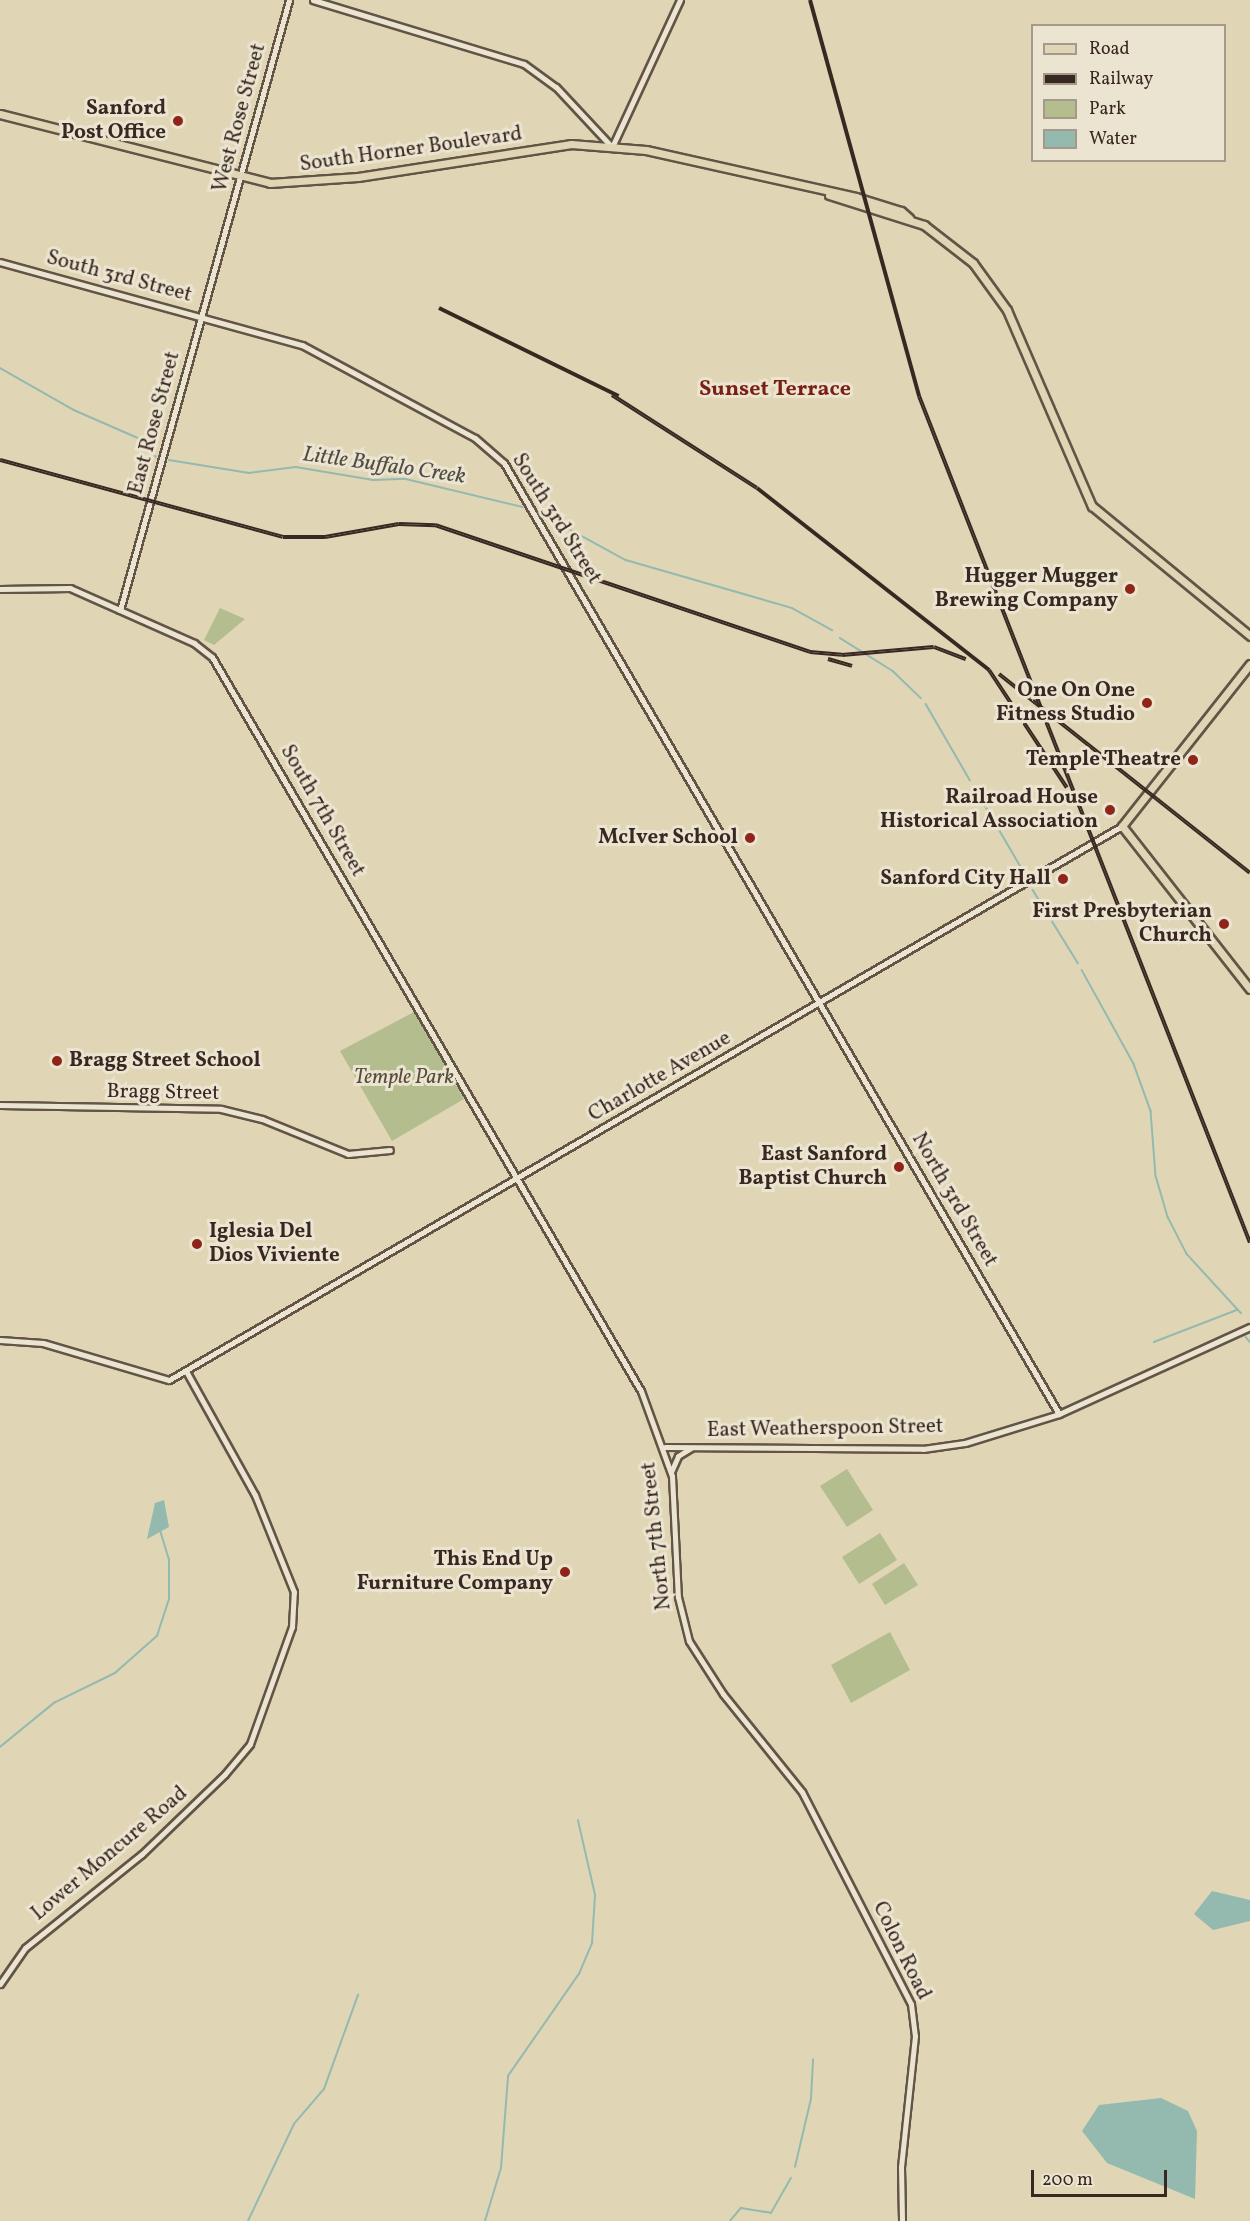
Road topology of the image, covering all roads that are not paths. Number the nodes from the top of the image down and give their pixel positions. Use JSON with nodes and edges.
{"nodes":[{"id":1,"x":289,"y":0,"type":"edge"},
{"id":2,"x":313,"y":0,"type":"edge"},
{"id":3,"x":680,"y":0,"type":"edge"},
{"id":4,"x":0,"y":114,"type":"edge"},
{"id":5,"x":612,"y":147,"type":"junction"},
{"id":6,"x":240,"y":177,"type":"junction"},
{"id":7,"x":222,"y":244,"type":"joint"},
{"id":8,"x":0,"y":262,"type":"edge"},
{"id":9,"x":201,"y":317,"type":"junction"},
{"id":10,"x":0,"y":589,"type":"edge"},
{"id":11,"x":120,"y":610,"type":"junction"},
{"id":12,"x":1250,"y":636,"type":"edge"},
{"id":13,"x":1250,"y":664,"type":"edge"},
{"id":14,"x":1122,"y":826,"type":"junction"},
{"id":15,"x":1250,"y":989,"type":"edge"},
{"id":16,"x":820,"y":1003,"type":"junction"},
{"id":17,"x":0,"y":1105,"type":"edge"},
{"id":18,"x":390,"y":1150,"type":"dead end"},
{"id":19,"x":518,"y":1179,"type":"junction"},
{"id":20,"x":1250,"y":1327,"type":"edge"},
{"id":21,"x":0,"y":1340,"type":"edge"},
{"id":22,"x":186,"y":1371,"type":"junction"},
{"id":23,"x":1059,"y":1414,"type":"junction"},
{"id":24,"x":665,"y":1447,"type":"junction"},
{"id":25,"x":692,"y":1447,"type":"junction"},
{"id":26,"x":671,"y":1473,"type":"junction"},
{"id":27,"x":750,"y":1727,"type":"joint"},
{"id":28,"x":0,"y":1984,"type":"edge"},
{"id":29,"x":902,"y":2221,"type":"edge"}],
"edges":[{"from":1,"to":6,"type":"street","name":"West Rose Street"},
{"from":2,"to":5,"type":"street"},
{"from":3,"to":5,"type":"street"},
{"from":4,"to":6,"type":"main road","name":"South Horner Boulevard"},
{"from":5,"to":6,"type":"main road","name":"South Horner Boulevard"},
{"from":5,"to":12,"type":"main road","name":"South Horner Boulevard"},
{"from":6,"to":7,"type":"street","name":"West Rose Street"},
{"from":7,"to":9,"type":"street","name":"East Rose Street"},
{"from":8,"to":9,"type":"street","name":"South 3rd Street"},
{"from":9,"to":11,"type":"street","name":"East Rose Street"},
{"from":9,"to":16,"type":"street","name":"South 3rd Street"},
{"from":10,"to":11,"type":"street","name":"South 7th Street"},
{"from":11,"to":19,"type":"street","name":"South 7th Street"},
{"from":13,"to":14,"type":"main road","name":"Charlotte Avenue"},
{"from":14,"to":15,"type":"main road"},
{"from":14,"to":16,"type":"street","name":"Charlotte Avenue"},
{"from":16,"to":19,"type":"street","name":"Charlotte Avenue"},
{"from":16,"to":23,"type":"street","name":"North 3rd Street"},
{"from":17,"to":18,"type":"street","name":"Bragg Street"},
{"from":19,"to":22,"type":"street","name":"Charlotte Avenue"},
{"from":19,"to":24,"type":"street","name":"North 7th Street"},
{"from":20,"to":23,"type":"street","name":"East Weatherspoon Street"},
{"from":21,"to":22,"type":"street","name":"Charlotte Avenue"},
{"from":22,"to":28,"type":"street","name":"Lower Moncure Road"},
{"from":23,"to":25,"type":"street","name":"East Weatherspoon Street"},
{"from":24,"to":25,"type":"street","name":"East Weatherspoon Street"},
{"from":24,"to":26,"type":"street","name":"North 7th Street"},
{"from":25,"to":26,"type":"street"},
{"from":26,"to":27,"type":"street","name":"North 7th Street"},
{"from":27,"to":29,"type":"street","name":"Colon Road"}]}
